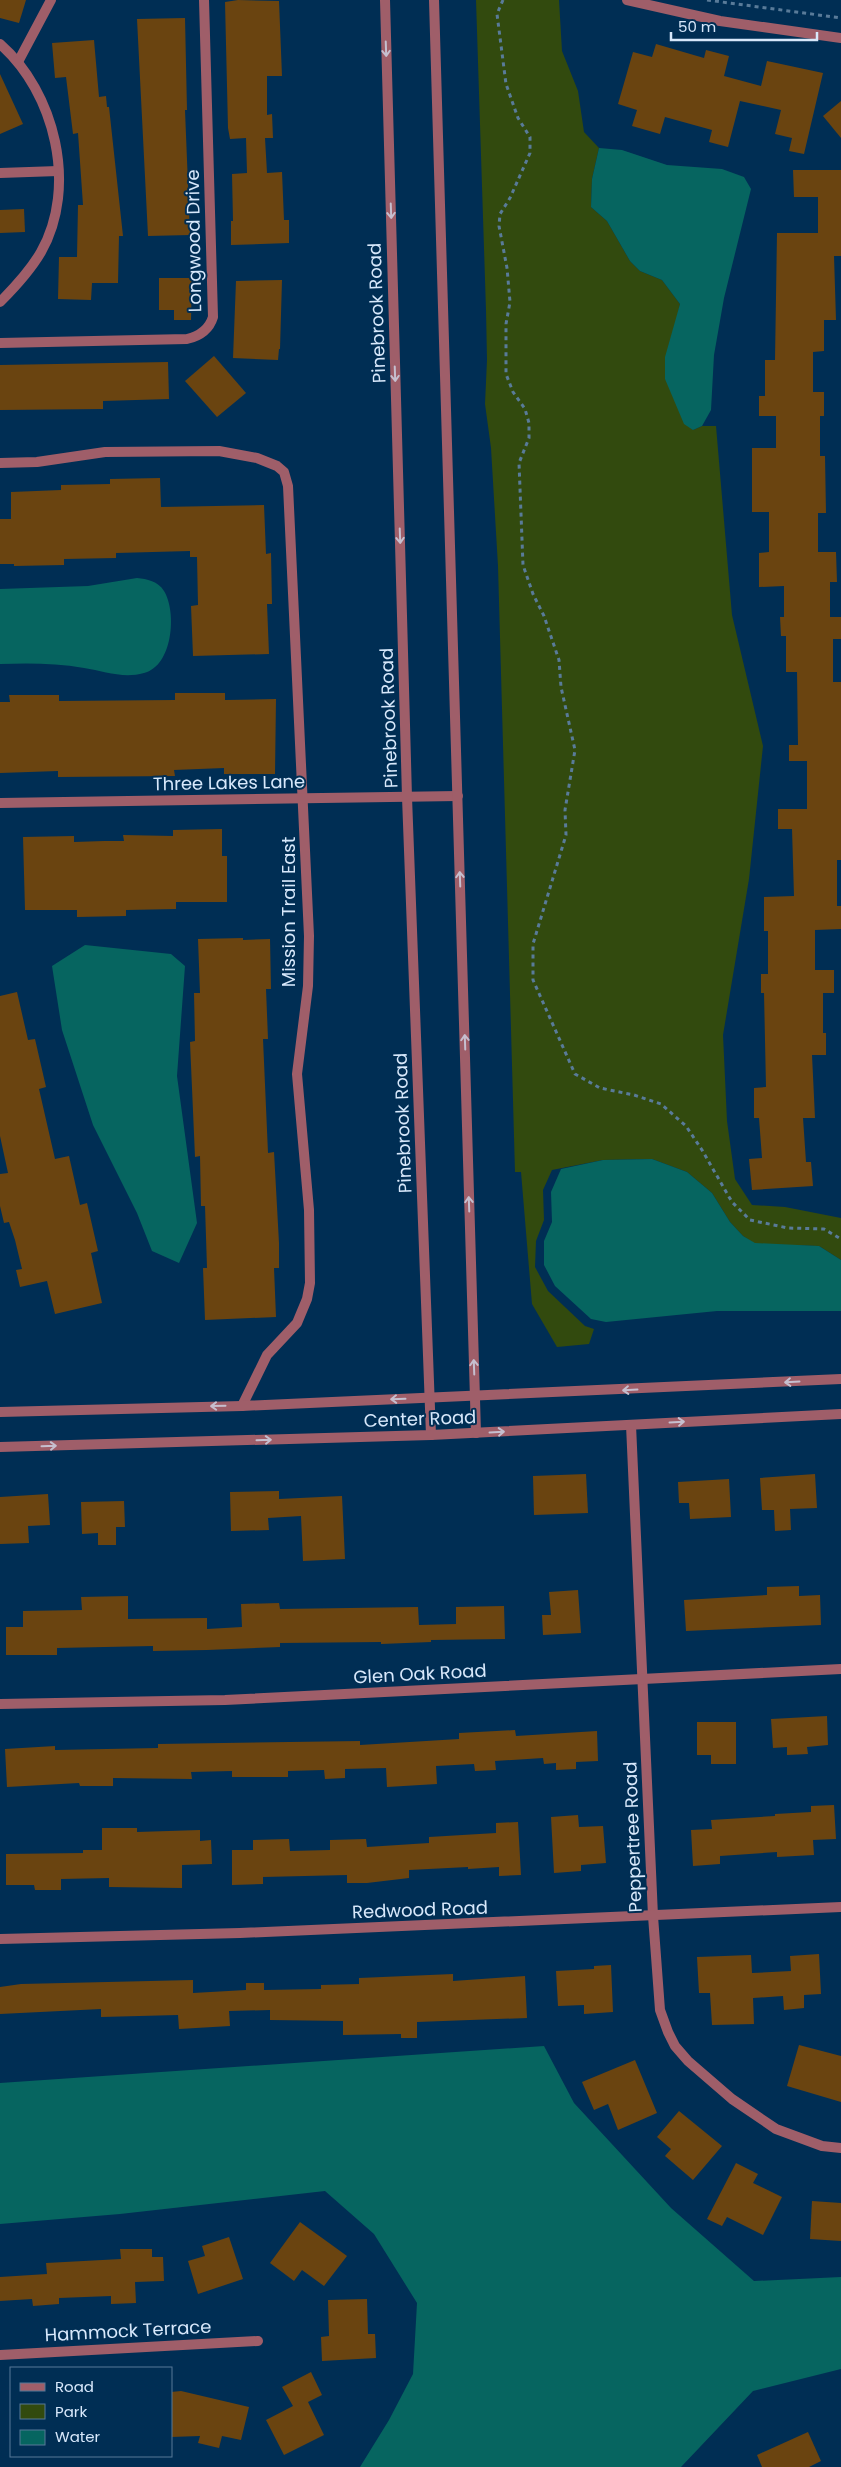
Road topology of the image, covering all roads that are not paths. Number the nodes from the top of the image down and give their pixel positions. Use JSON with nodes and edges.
{"nodes":[{"id":1,"x":51,"y":0,"type":"edge"},
{"id":2,"x":204,"y":0,"type":"edge"},
{"id":3,"x":384,"y":0,"type":"edge"},
{"id":4,"x":434,"y":0,"type":"edge"},
{"id":5,"x":627,"y":0,"type":"edge"},
{"id":6,"x":841,"y":38,"type":"edge"},
{"id":7,"x":0,"y":44,"type":"edge"},
{"id":8,"x":18,"y":62,"type":"junction"},
{"id":9,"x":58,"y":172,"type":"junction"},
{"id":10,"x":0,"y":173,"type":"edge"},
{"id":11,"x":0,"y":302,"type":"edge"},
{"id":12,"x":0,"y":343,"type":"edge"},
{"id":13,"x":0,"y":463,"type":"edge"},
{"id":14,"x":458,"y":796,"type":"junction"},
{"id":15,"x":407,"y":797,"type":"junction"},
{"id":16,"x":304,"y":798,"type":"junction"},
{"id":17,"x":0,"y":803,"type":"edge"},
{"id":18,"x":841,"y":1379,"type":"edge"},
{"id":19,"x":474,"y":1396,"type":"junction"},
{"id":20,"x":430,"y":1398,"type":"junction"},
{"id":21,"x":242,"y":1406,"type":"junction"},
{"id":22,"x":0,"y":1412,"type":"edge"},
{"id":23,"x":841,"y":1414,"type":"edge"},
{"id":24,"x":631,"y":1425,"type":"junction"},
{"id":25,"x":476,"y":1433,"type":"junction"},
{"id":26,"x":431,"y":1435,"type":"junction"},
{"id":27,"x":0,"y":1447,"type":"edge"},
{"id":28,"x":841,"y":1669,"type":"edge"},
{"id":29,"x":643,"y":1678,"type":"junction"},
{"id":30,"x":0,"y":1704,"type":"edge"},
{"id":31,"x":841,"y":1907,"type":"edge"},
{"id":32,"x":653,"y":1916,"type":"junction"},
{"id":33,"x":0,"y":1939,"type":"edge"},
{"id":34,"x":841,"y":2148,"type":"edge"},
{"id":35,"x":258,"y":2341,"type":"dead end"},
{"id":36,"x":0,"y":2354,"type":"edge"}],
"edges":[{"from":1,"to":8,"type":"street"},
{"from":2,"to":12,"type":"street","name":"Longwood Drive"},
{"from":3,"to":15,"type":"street","name":"Pinebrook Road","one_way":true},
{"from":4,"to":14,"type":"street"},
{"from":5,"to":6,"type":"street"},
{"from":7,"to":8,"type":"street"},
{"from":8,"to":9,"type":"street"},
{"from":9,"to":10,"type":"street"},
{"from":9,"to":11,"type":"street"},
{"from":13,"to":16,"type":"street","name":"Mission Trail East"},
{"from":14,"to":15,"type":"street","name":"Three Lakes Lane"},
{"from":19,"to":14,"type":"street","one_way":true},
{"from":15,"to":16,"type":"street","name":"Three Lakes Lane"},
{"from":15,"to":20,"type":"street","name":"Pinebrook Road"},
{"from":16,"to":17,"type":"street","name":"Three Lakes Lane"},
{"from":16,"to":21,"type":"street","name":"Mission Trail East"},
{"from":18,"to":19,"type":"street","name":"Center Road","one_way":true},
{"from":19,"to":20,"type":"street","name":"Center Road"},
{"from":19,"to":25,"type":"street"},
{"from":20,"to":21,"type":"street","name":"Center Road","one_way":true},
{"from":20,"to":26,"type":"street","name":"Pinebrook Road"},
{"from":21,"to":22,"type":"street","name":"Center Road","one_way":true},
{"from":24,"to":23,"type":"street","name":"Center Road","one_way":true},
{"from":25,"to":24,"type":"street","name":"Center Road","one_way":true},
{"from":24,"to":29,"type":"street","name":"Peppertree Road"},
{"from":25,"to":26,"type":"street","name":"Center Road"},
{"from":27,"to":26,"type":"street","name":"Center Road","one_way":true},
{"from":28,"to":29,"type":"street","name":"Glen Oak Road"},
{"from":29,"to":30,"type":"street","name":"Glen Oak Road"},
{"from":29,"to":32,"type":"street","name":"Peppertree Road"},
{"from":31,"to":32,"type":"street","name":"Redwood Road"},
{"from":32,"to":33,"type":"street","name":"Redwood Road"},
{"from":32,"to":34,"type":"street","name":"Peppertree Road"},
{"from":35,"to":36,"type":"street","name":"Hammock Terrace"}]}
